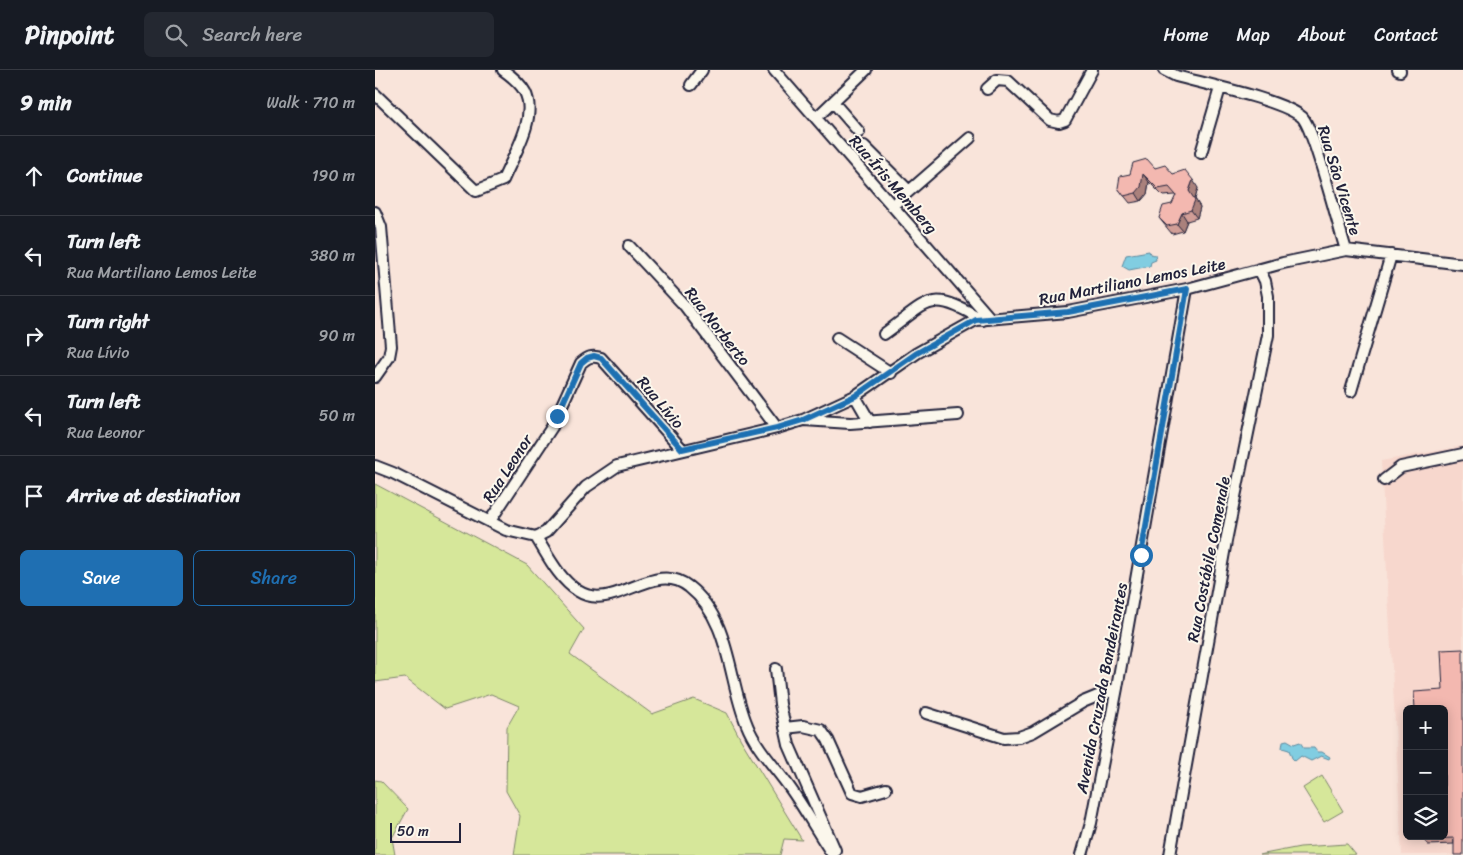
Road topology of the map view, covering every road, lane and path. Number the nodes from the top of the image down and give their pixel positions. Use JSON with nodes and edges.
{"nodes":[{"id":1,"x":503,"y":70,"type":"edge"},
{"id":2,"x":702,"y":70,"type":"edge"},
{"id":3,"x":774,"y":70,"type":"edge"},
{"id":4,"x":866,"y":70,"type":"edge"},
{"id":5,"x":1092,"y":70,"type":"edge"},
{"id":6,"x":1164,"y":70,"type":"edge"},
{"id":7,"x":691,"y":85,"type":"dead end"},
{"id":8,"x":1220,"y":88,"type":"junction"},
{"id":9,"x":987,"y":89,"type":"dead end"},
{"id":10,"x":375,"y":94,"type":"edge"},
{"id":11,"x":833,"y":102,"type":"junction"},
{"id":12,"x":816,"y":118,"type":"junction"},
{"id":13,"x":859,"y":132,"type":"dead end"},
{"id":14,"x":970,"y":138,"type":"dead end"},
{"id":15,"x":864,"y":146,"type":"dead end"},
{"id":16,"x":1201,"y":153,"type":"dead end"},
{"id":17,"x":909,"y":191,"type":"junction"},
{"id":18,"x":892,"y":206,"type":"junction"},
{"id":19,"x":375,"y":212,"type":"edge"},
{"id":20,"x":629,"y":246,"type":"dead end"},
{"id":21,"x":1346,"y":250,"type":"junction"},
{"id":22,"x":1391,"y":255,"type":"junction"},
{"id":23,"x":1463,"y":264,"type":"edge"},
{"id":24,"x":1259,"y":269,"type":"junction"},
{"id":25,"x":1187,"y":289,"type":"junction"},
{"id":26,"x":987,"y":319,"type":"junction"},
{"id":27,"x":884,"y":334,"type":"dead end"},
{"id":28,"x":837,"y":338,"type":"dead end"},
{"id":29,"x":594,"y":356,"type":"joint"},
{"id":30,"x":891,"y":373,"type":"junction"},
{"id":31,"x":375,"y":377,"type":"edge"},
{"id":32,"x":1351,"y":391,"type":"dead end"},
{"id":33,"x":855,"y":396,"type":"junction"},
{"id":34,"x":958,"y":415,"type":"dead end"},
{"id":35,"x":803,"y":420,"type":"junction"},
{"id":36,"x":870,"y":422,"type":"junction"},
{"id":37,"x":777,"y":428,"type":"junction"},
{"id":38,"x":682,"y":449,"type":"junction"},
{"id":39,"x":1463,"y":454,"type":"edge"},
{"id":40,"x":375,"y":466,"type":"edge"},
{"id":41,"x":1384,"y":480,"type":"dead end"},
{"id":42,"x":490,"y":521,"type":"junction"},
{"id":43,"x":536,"y":538,"type":"junction"},
{"id":44,"x":776,"y":670,"type":"dead end"},
{"id":45,"x":1117,"y":688,"type":"junction"},
{"id":46,"x":926,"y":713,"type":"dead end"},
{"id":47,"x":785,"y":728,"type":"junction"},
{"id":48,"x":886,"y":789,"type":"dead end"},
{"id":49,"x":833,"y":855,"type":"edge"},
{"id":50,"x":837,"y":855,"type":"edge"},
{"id":51,"x":1082,"y":855,"type":"edge"},
{"id":52,"x":1170,"y":855,"type":"edge"}],
"edges":[{"from":1,"to":10,"type":"street"},
{"from":2,"to":7,"type":"street"},
{"from":3,"to":12,"type":"street","name":"Rua Íris Memberg"},
{"from":4,"to":11,"type":"street"},
{"from":5,"to":9,"type":"street"},
{"from":6,"to":8,"type":"street","name":"Rua São Vicente"},
{"from":8,"to":16,"type":"street"},
{"from":8,"to":21,"type":"street","name":"Rua São Vicente"},
{"from":11,"to":12,"type":"street"},
{"from":11,"to":13,"type":"street"},
{"from":12,"to":18,"type":"street","name":"Rua Íris Memberg"},
{"from":14,"to":17,"type":"street"},
{"from":15,"to":17,"type":"street"},
{"from":17,"to":18,"type":"street"},
{"from":18,"to":26,"type":"street","name":"Rua Íris Memberg"},
{"from":19,"to":31,"type":"street"},
{"from":20,"to":37,"type":"street","name":"Rua Norberto"},
{"from":21,"to":22,"type":"street","name":"Rua Martiliano Lemos Leite"},
{"from":21,"to":24,"type":"street","name":"Rua Martiliano Lemos Leite"},
{"from":22,"to":23,"type":"street","name":"Rua Martiliano Lemos Leite"},
{"from":22,"to":32,"type":"street"},
{"from":24,"to":25,"type":"street","name":"Rua Martiliano Lemos Leite"},
{"from":24,"to":52,"type":"street","name":"Rua Costábile Comenale"},
{"from":25,"to":26,"type":"street","name":"Rua Martiliano Lemos Leite"},
{"from":25,"to":45,"type":"street","name":"Avenida Cruzada Bandeirantes"},
{"from":26,"to":27,"type":"street"},
{"from":26,"to":30,"type":"street","name":"Rua Martiliano Lemos Leite"},
{"from":28,"to":30,"type":"street"},
{"from":29,"to":38,"type":"street","name":"Rua Lívio"},
{"from":29,"to":42,"type":"street","name":"Rua Leonor"},
{"from":30,"to":33,"type":"street","name":"Rua Martiliano Lemos Leite"},
{"from":33,"to":35,"type":"street","name":"Rua Martiliano Lemos Leite"},
{"from":33,"to":36,"type":"street"},
{"from":34,"to":36,"type":"street","name":"Rua Martiliano Lemos Leite"},
{"from":35,"to":36,"type":"street","name":"Rua Martiliano Lemos Leite"},
{"from":35,"to":37,"type":"street","name":"Rua Martiliano Lemos Leite"},
{"from":37,"to":38,"type":"street","name":"Rua Martiliano Lemos Leite"},
{"from":38,"to":43,"type":"street","name":"Rua Martiliano Lemos Leite"},
{"from":39,"to":41,"type":"street"},
{"from":40,"to":42,"type":"street"},
{"from":42,"to":43,"type":"street"},
{"from":43,"to":49,"type":"street"},
{"from":44,"to":47,"type":"street"},
{"from":45,"to":46,"type":"street"},
{"from":45,"to":51,"type":"street","name":"Avenida Cruzada Bandeirantes"},
{"from":47,"to":48,"type":"street"},
{"from":47,"to":50,"type":"street"}]}
